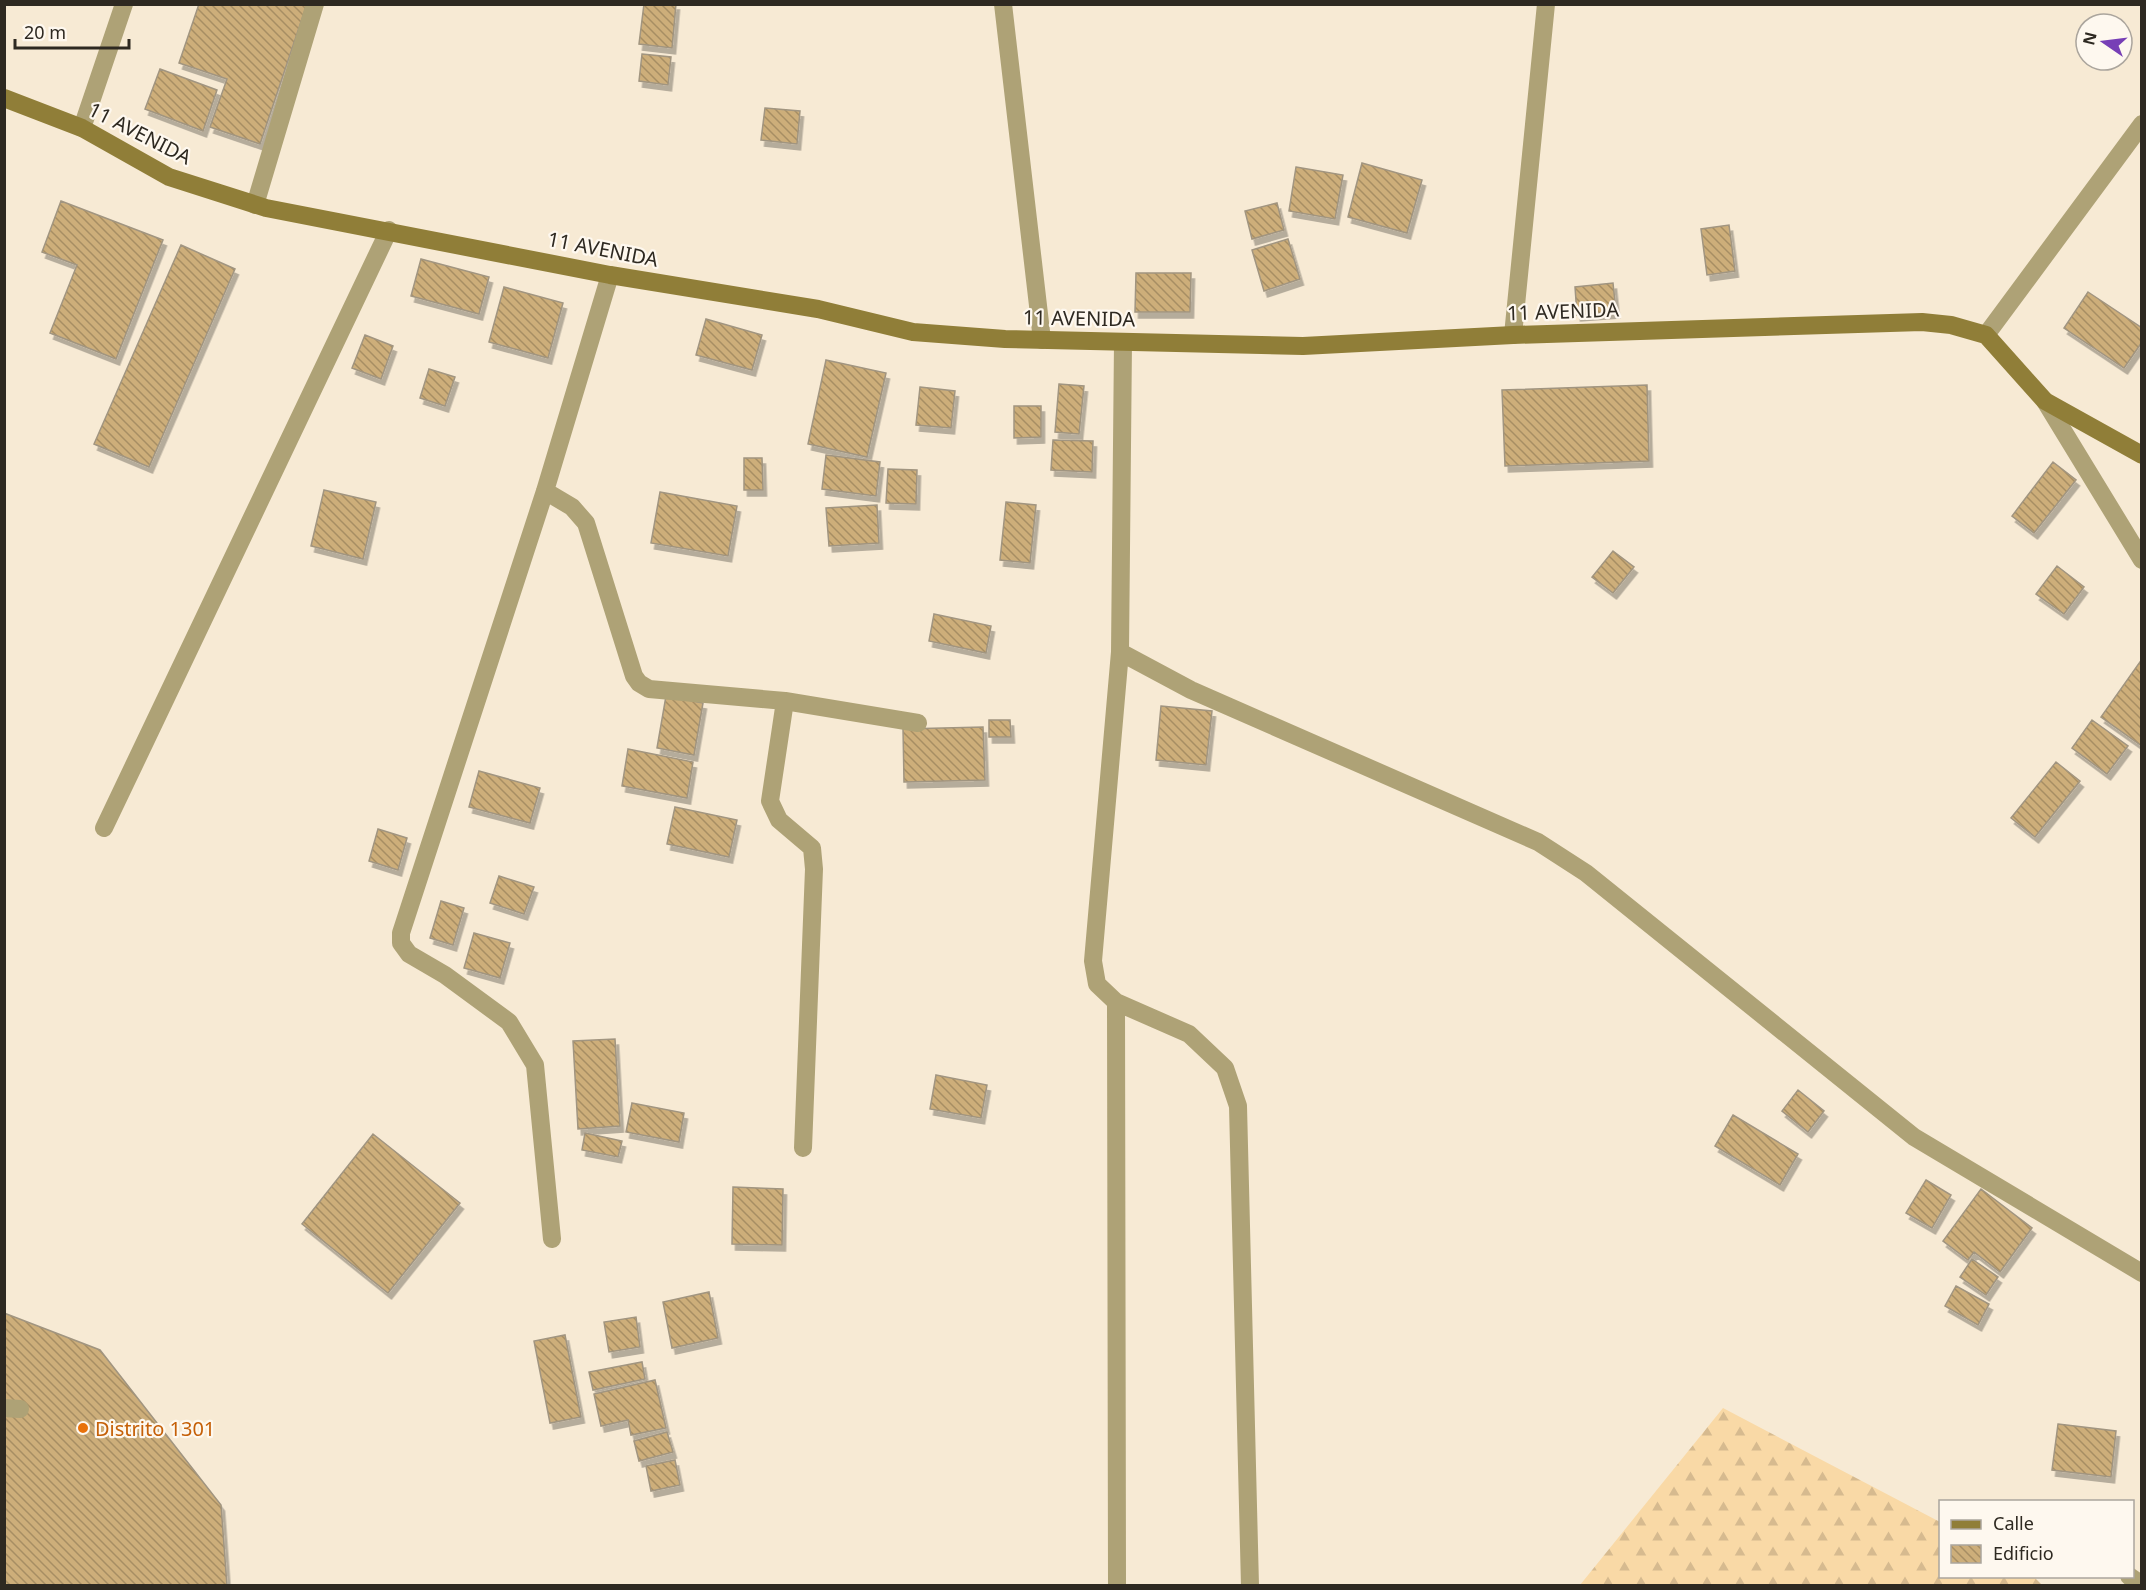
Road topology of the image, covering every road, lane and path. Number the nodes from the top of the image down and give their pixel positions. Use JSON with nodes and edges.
{"nodes":[{"id":1,"x":123,"y":4,"type":"edge"},
{"id":2,"x":315,"y":4,"type":"edge"},
{"id":3,"x":1003,"y":4,"type":"edge"},
{"id":4,"x":1546,"y":4,"type":"edge"},
{"id":5,"x":4,"y":98,"type":"edge"},
{"id":6,"x":2142,"y":124,"type":"edge"},
{"id":7,"x":82,"y":128,"type":"junction"},
{"id":8,"x":255,"y":205,"type":"junction"},
{"id":9,"x":389,"y":230,"type":"junction"},
{"id":10,"x":610,"y":275,"type":"junction"},
{"id":11,"x":1513,"y":335,"type":"junction"},
{"id":12,"x":1986,"y":335,"type":"junction"},
{"id":13,"x":1042,"y":340,"type":"junction"},
{"id":14,"x":1123,"y":342,"type":"junction"},
{"id":15,"x":2045,"y":401,"type":"junction"},
{"id":16,"x":2142,"y":455,"type":"edge"},
{"id":17,"x":545,"y":491,"type":"junction"},
{"id":18,"x":2142,"y":560,"type":"edge"},
{"id":19,"x":1120,"y":652,"type":"junction"},
{"id":20,"x":785,"y":701,"type":"junction"},
{"id":21,"x":918,"y":723,"type":"dead end"},
{"id":22,"x":104,"y":828,"type":"dead end"},
{"id":23,"x":1116,"y":1002,"type":"junction"},
{"id":24,"x":803,"y":1148,"type":"dead end"},
{"id":25,"x":552,"y":1239,"type":"dead end"},
{"id":26,"x":2142,"y":1273,"type":"edge"},
{"id":27,"x":1117,"y":1586,"type":"edge"},
{"id":28,"x":1250,"y":1586,"type":"edge"}],
"edges":[{"from":1,"to":7,"type":"street"},
{"from":2,"to":8,"type":"street"},
{"from":3,"to":13,"type":"street"},
{"from":4,"to":11,"type":"street"},
{"from":5,"to":7,"type":"street","name":"11 AVENIDA"},
{"from":6,"to":12,"type":"street"},
{"from":7,"to":8,"type":"street","name":"11 AVENIDA"},
{"from":8,"to":9,"type":"street","name":"11 AVENIDA"},
{"from":9,"to":10,"type":"street","name":"11 AVENIDA"},
{"from":9,"to":22,"type":"street"},
{"from":10,"to":13,"type":"street","name":"11 AVENIDA"},
{"from":10,"to":17,"type":"street"},
{"from":11,"to":12,"type":"street","name":"11 AVENIDA"},
{"from":11,"to":14,"type":"street","name":"11 AVENIDA"},
{"from":12,"to":15,"type":"street"},
{"from":13,"to":14,"type":"street","name":"11 AVENIDA"},
{"from":14,"to":19,"type":"street"},
{"from":15,"to":16,"type":"street"},
{"from":15,"to":18,"type":"street"},
{"from":17,"to":20,"type":"street"},
{"from":17,"to":25,"type":"street"},
{"from":19,"to":23,"type":"street"},
{"from":19,"to":26,"type":"street"},
{"from":20,"to":21,"type":"street"},
{"from":20,"to":24,"type":"street"},
{"from":23,"to":27,"type":"street"},
{"from":23,"to":28,"type":"street"}]}
